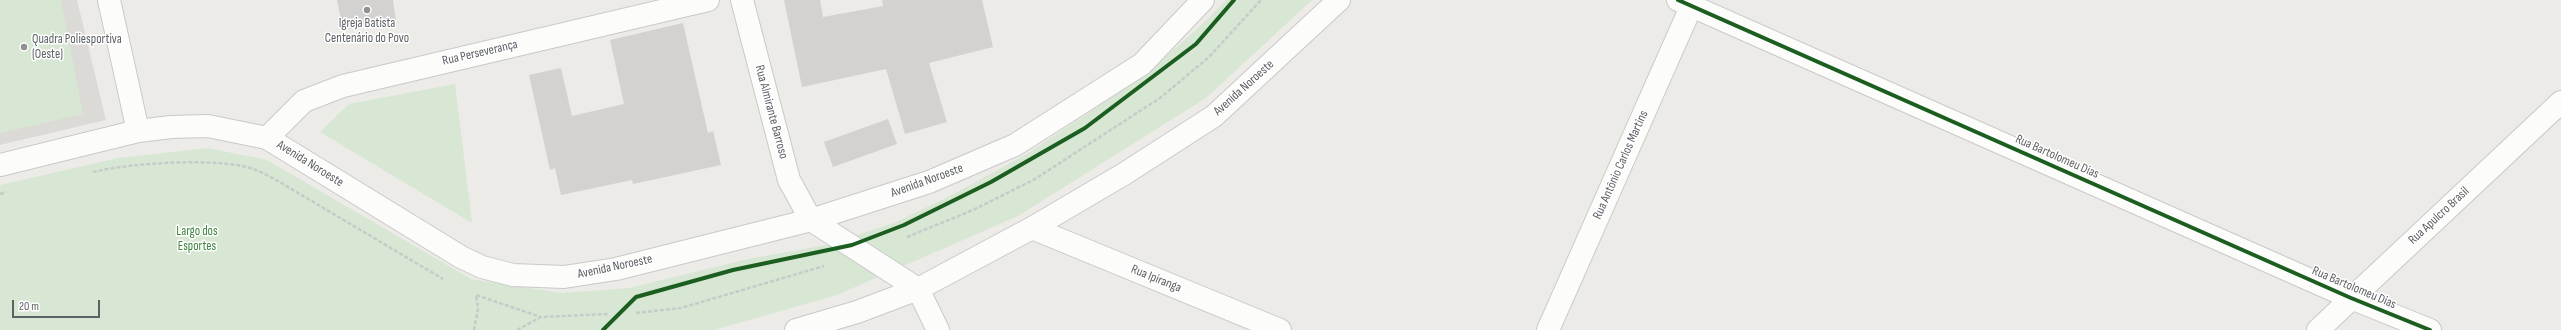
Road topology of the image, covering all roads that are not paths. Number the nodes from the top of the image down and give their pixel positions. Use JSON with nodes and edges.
{"nodes":[{"id":1,"x":109,"y":0,"type":"edge"},
{"id":2,"x":708,"y":0,"type":"edge"},
{"id":3,"x":742,"y":0,"type":"edge"},
{"id":4,"x":1204,"y":0,"type":"edge"},
{"id":5,"x":1339,"y":0,"type":"edge"},
{"id":6,"x":1688,"y":2,"type":"edge"},
{"id":7,"x":2561,"y":102,"type":"edge"},
{"id":8,"x":138,"y":131,"type":"junction"},
{"id":9,"x":267,"y":138,"type":"junction"},
{"id":10,"x":0,"y":165,"type":"edge"},
{"id":11,"x":811,"y":220,"type":"junction"},
{"id":12,"x":1032,"y":228,"type":"junction"},
{"id":13,"x":918,"y":288,"type":"junction"},
{"id":14,"x":2351,"y":298,"type":"junction"},
{"id":15,"x":796,"y":330,"type":"edge"},
{"id":16,"x":938,"y":330,"type":"edge"},
{"id":17,"x":1280,"y":330,"type":"edge"},
{"id":18,"x":1548,"y":330,"type":"edge"},
{"id":19,"x":2318,"y":330,"type":"edge"},
{"id":20,"x":2430,"y":330,"type":"edge"}],
"edges":[{"from":1,"to":8,"type":"street"},
{"from":2,"to":9,"type":"street","name":"Rua Perseverança"},
{"from":3,"to":11,"type":"street","name":"Rua Almirante Barroso"},
{"from":4,"to":11,"type":"street","name":"Avenida Noroeste"},
{"from":5,"to":12,"type":"street","name":"Avenida Noroeste"},
{"from":6,"to":14,"type":"street","name":"Rua Bartolomeu Dias"},
{"from":6,"to":18,"type":"street","name":"Rua Antônio Carlos Martins"},
{"from":7,"to":14,"type":"street","name":"Rua Apulcro Brasil"},
{"from":8,"to":9,"type":"street","name":"Avenida Noroeste"},
{"from":8,"to":10,"type":"street","name":"Avenida Noroeste"},
{"from":9,"to":11,"type":"street","name":"Avenida Noroeste"},
{"from":11,"to":13,"type":"street"},
{"from":12,"to":13,"type":"street","name":"Avenida Noroeste"},
{"from":12,"to":17,"type":"street","name":"Rua Ipiranga"},
{"from":13,"to":15,"type":"street","name":"Avenida Noroeste"},
{"from":13,"to":16,"type":"street"},
{"from":14,"to":19,"type":"street","name":"Rua Apulcro Brasil"},
{"from":14,"to":20,"type":"street","name":"Rua Bartolomeu Dias"}]}
